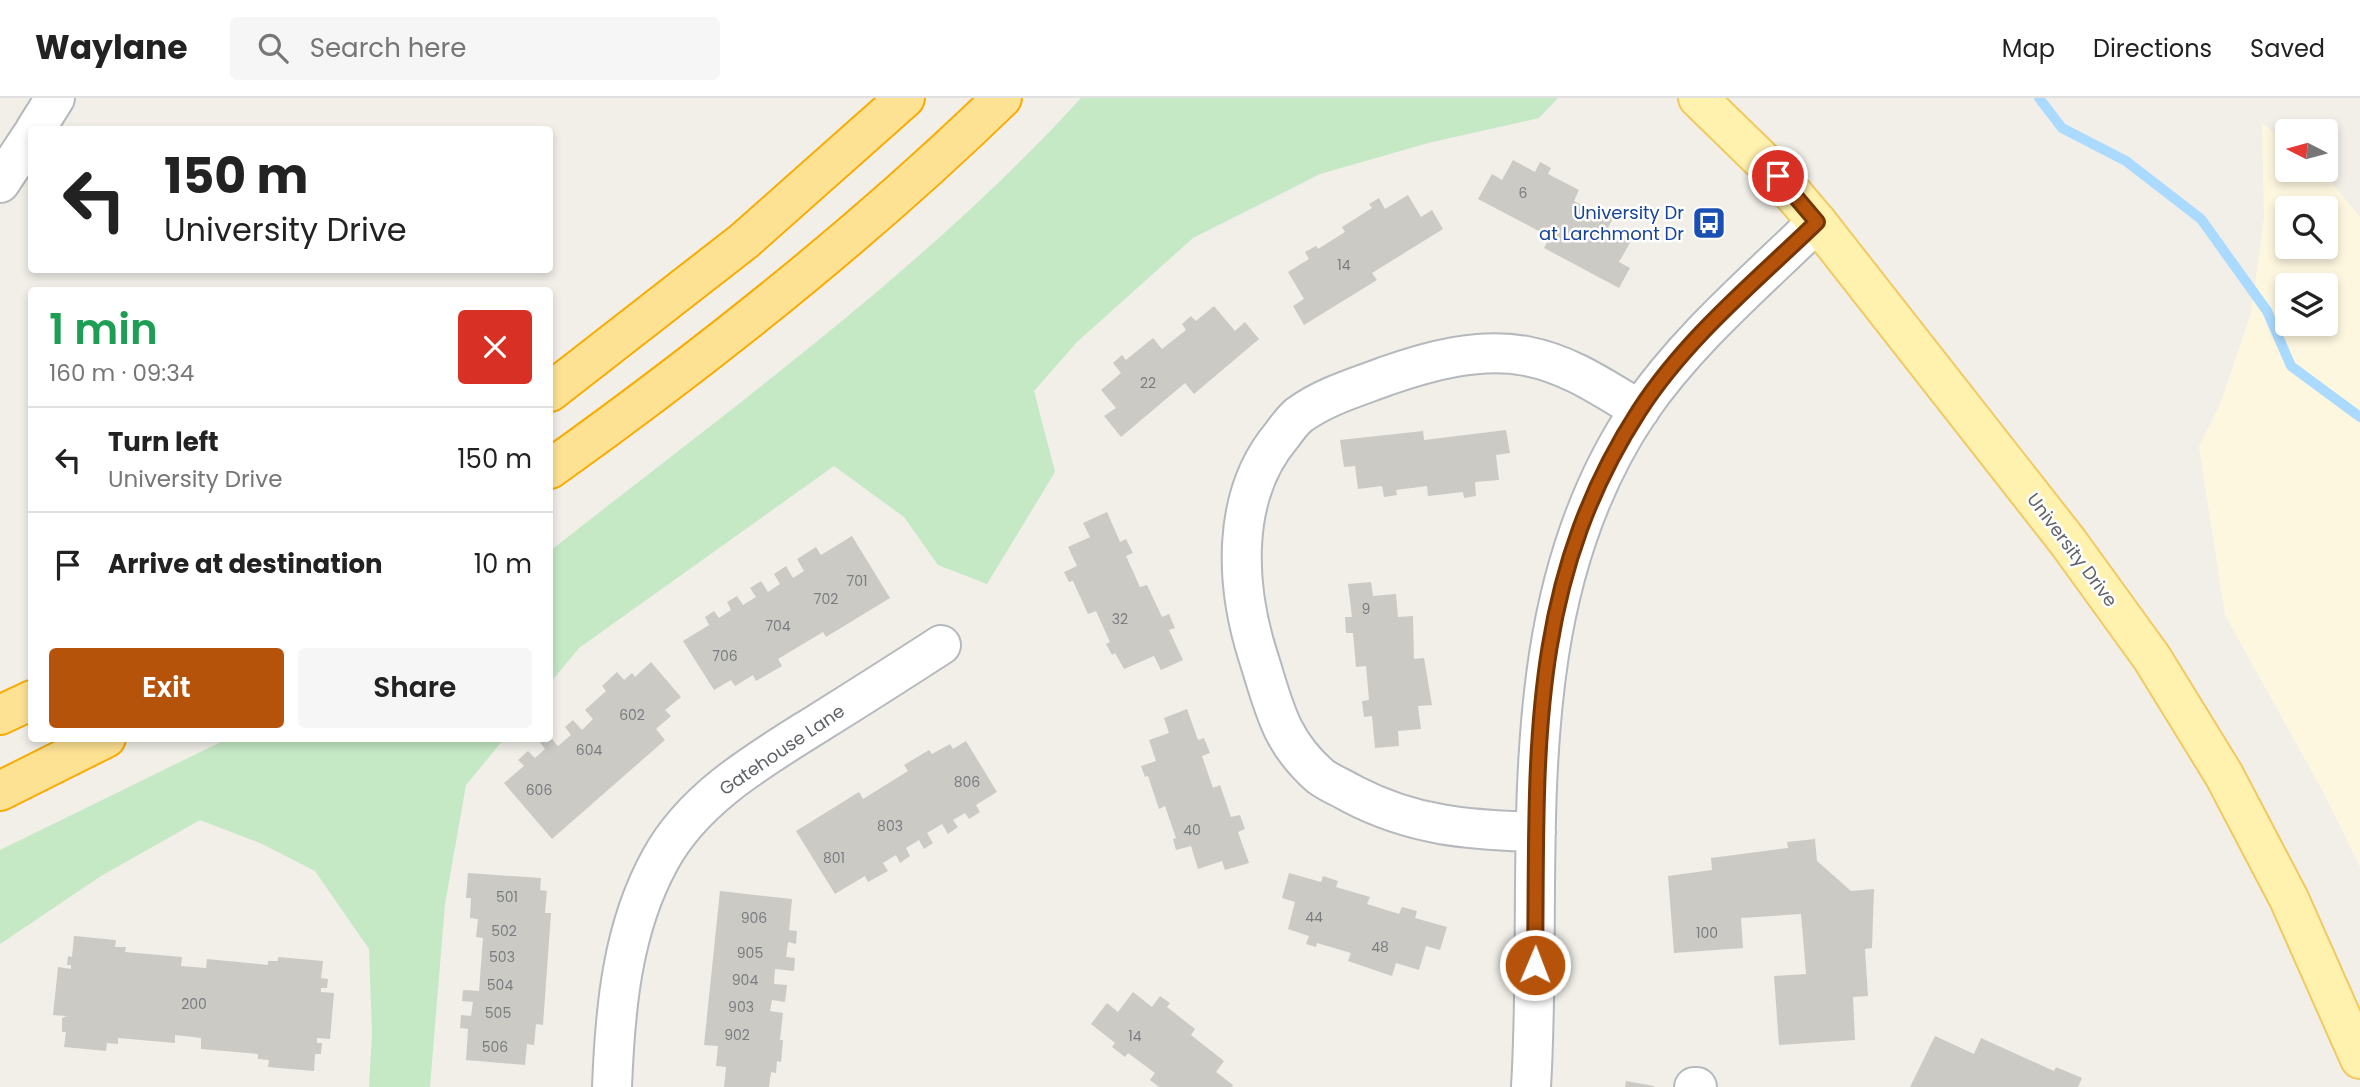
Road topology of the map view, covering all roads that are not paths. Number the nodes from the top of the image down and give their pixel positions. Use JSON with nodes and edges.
{"nodes":[{"id":1,"x":55,"y":98,"type":"edge"},
{"id":2,"x":905,"y":98,"type":"edge"},
{"id":3,"x":1002,"y":98,"type":"edge"},
{"id":4,"x":1698,"y":98,"type":"edge"},
{"id":5,"x":38,"y":126,"type":"edge"},
{"id":6,"x":28,"y":141,"type":"edge"},
{"id":7,"x":0,"y":183,"type":"edge"},
{"id":8,"x":1817,"y":222,"type":"junction"},
{"id":9,"x":553,"y":390,"type":"edge"},
{"id":10,"x":1640,"y":410,"type":"junction"},
{"id":11,"x":553,"y":467,"type":"edge"},
{"id":12,"x":941,"y":645,"type":"dead end"},
{"id":13,"x":28,"y":702,"type":"edge"},
{"id":14,"x":0,"y":715,"type":"edge"},
{"id":15,"x":98,"y":742,"type":"edge"},
{"id":16,"x":0,"y":792,"type":"edge"},
{"id":17,"x":1536,"y":832,"type":"junction"},
{"id":18,"x":2360,"y":1059,"type":"edge"},
{"id":19,"x":612,"y":1087,"type":"edge"},
{"id":20,"x":1531,"y":1087,"type":"edge"}],
"edges":[{"from":1,"to":5,"type":"street"},
{"from":2,"to":9,"type":"highway"},
{"from":3,"to":11,"type":"highway"},
{"from":4,"to":8,"type":"main road","name":"University Drive"},
{"from":6,"to":7,"type":"street"},
{"from":8,"to":10,"type":"street"},
{"from":8,"to":18,"type":"main road","name":"University Drive"},
{"from":10,"to":17,"type":"street"},
{"from":10,"to":17,"type":"street"},
{"from":12,"to":19,"type":"street","name":"Gatehouse Lane"},
{"from":13,"to":14,"type":"highway"},
{"from":15,"to":16,"type":"highway"},
{"from":17,"to":20,"type":"street"}]}
